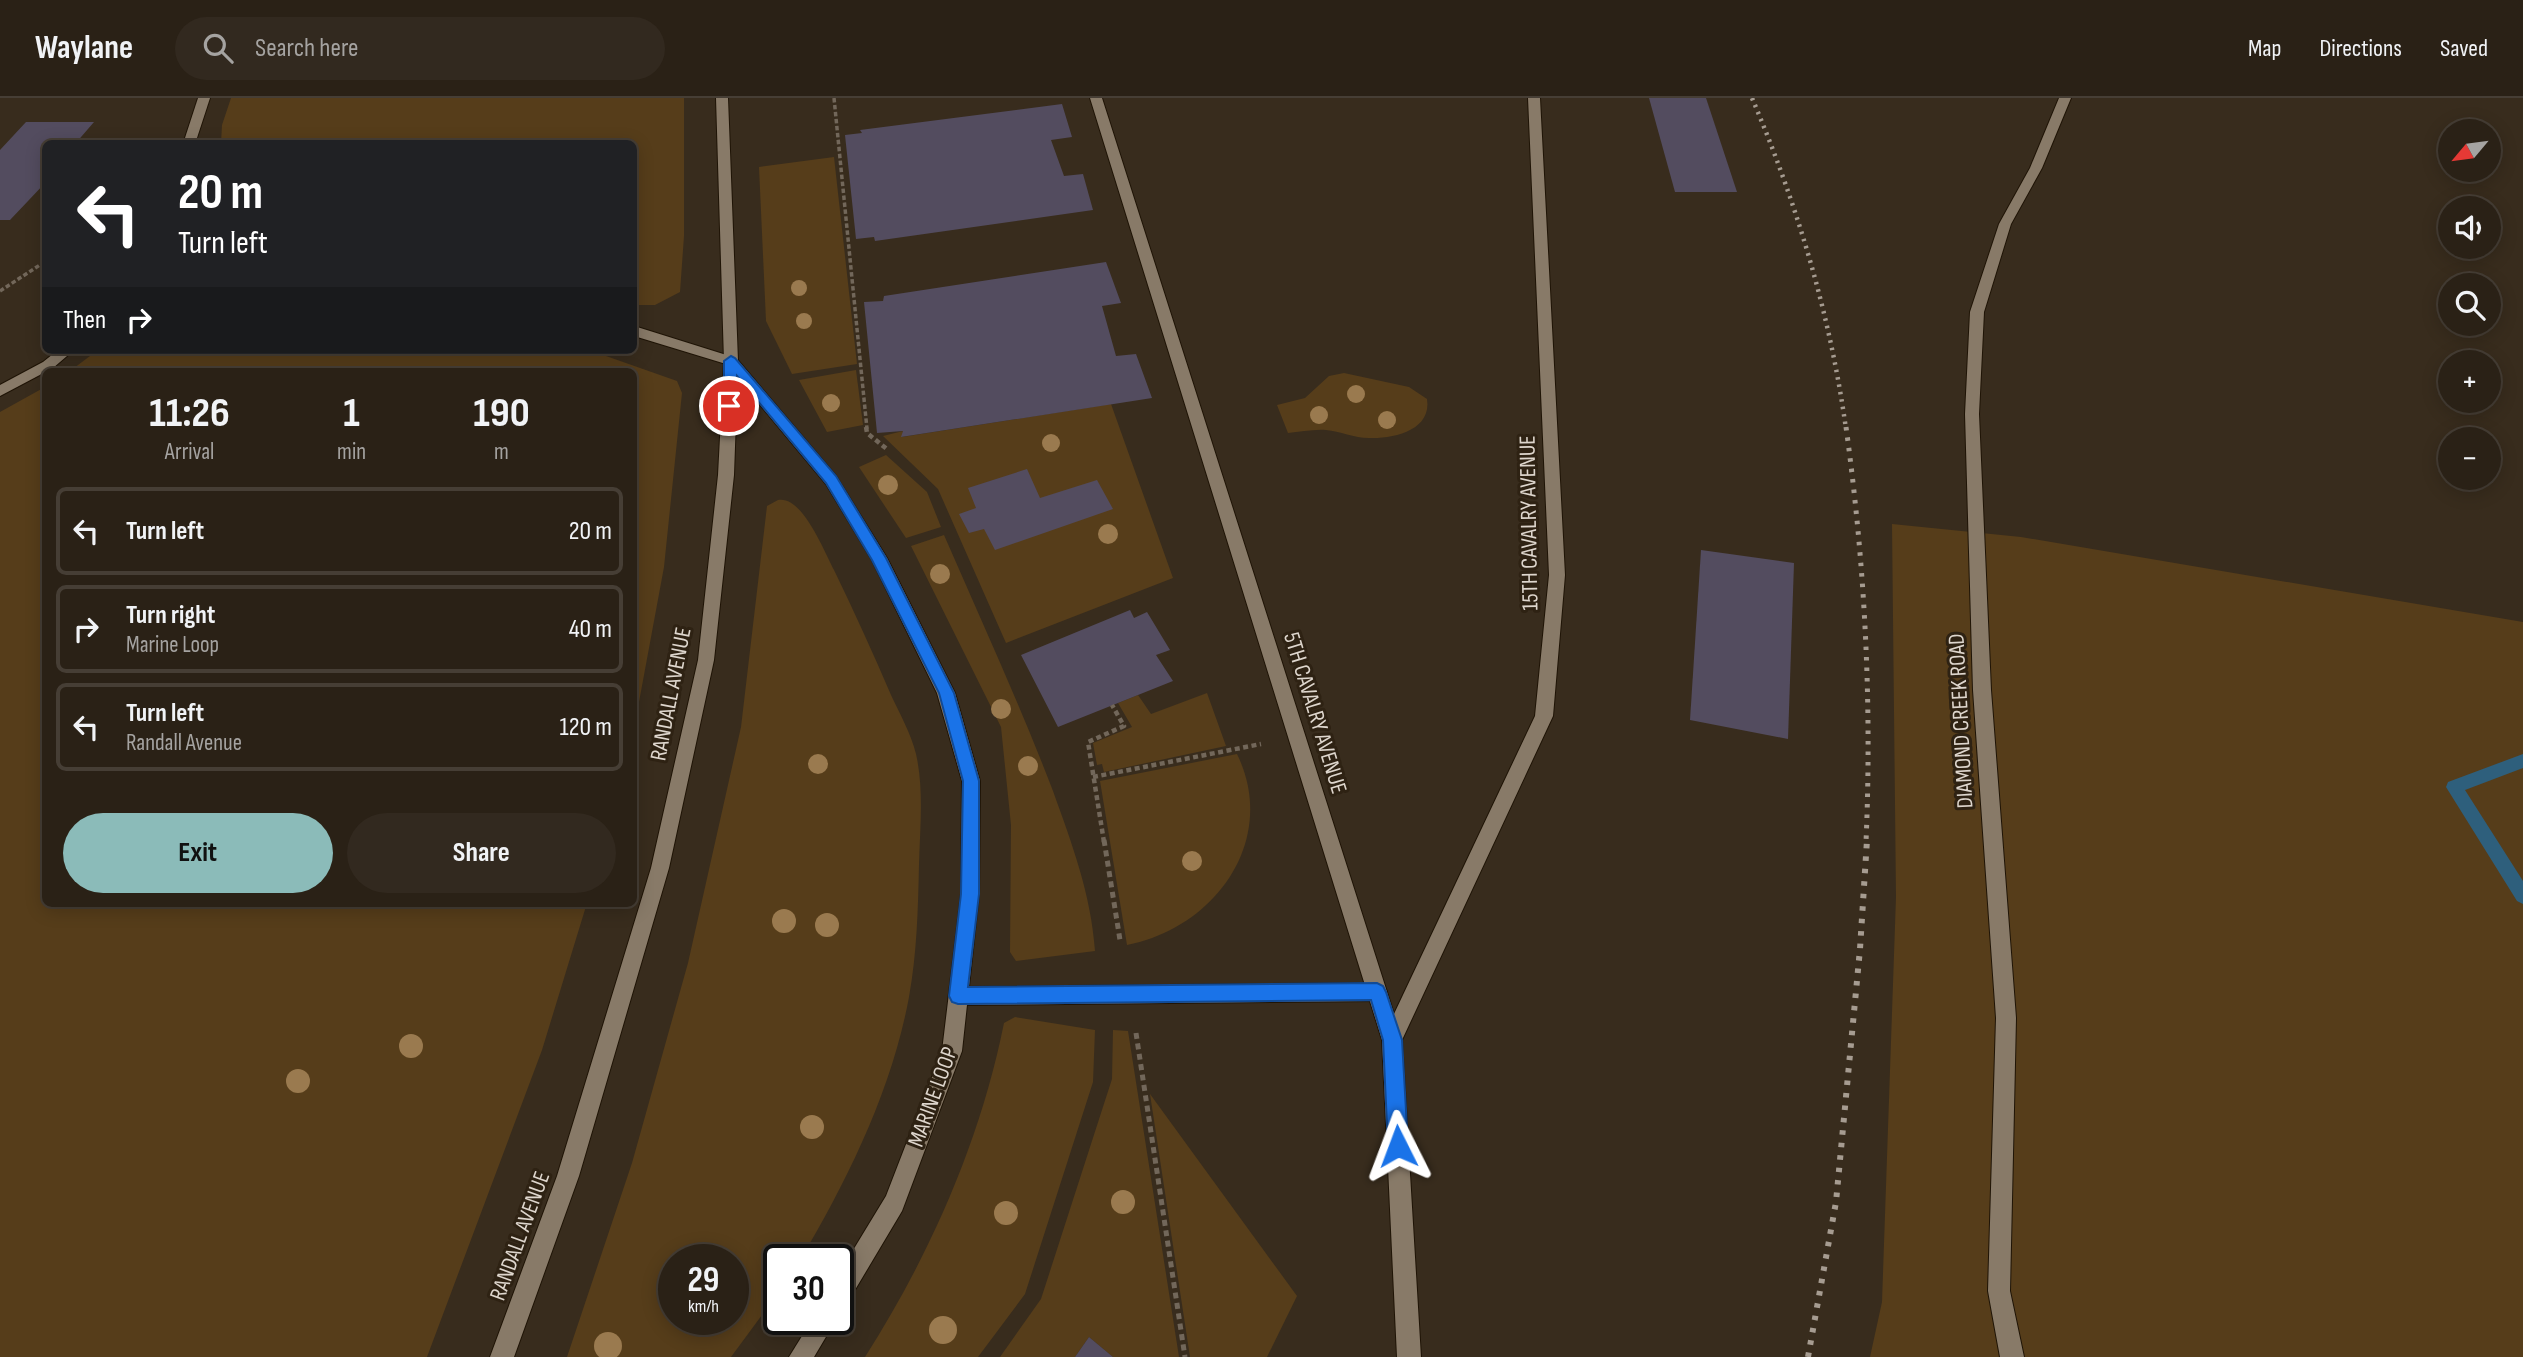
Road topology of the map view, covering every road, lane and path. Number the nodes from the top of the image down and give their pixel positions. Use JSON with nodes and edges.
{"nodes":[{"id":1,"x":204,"y":98,"type":"edge"},
{"id":2,"x":722,"y":98,"type":"edge"},
{"id":3,"x":834,"y":98,"type":"edge"},
{"id":4,"x":1096,"y":98,"type":"edge"},
{"id":5,"x":1534,"y":98,"type":"edge"},
{"id":6,"x":2065,"y":98,"type":"edge"},
{"id":7,"x":190,"y":140,"type":"edge"},
{"id":8,"x":42,"y":264,"type":"edge"},
{"id":9,"x":0,"y":291,"type":"edge"},
{"id":10,"x":637,"y":332,"type":"edge"},
{"id":11,"x":62,"y":354,"type":"edge"},
{"id":12,"x":731,"y":361,"type":"junction"},
{"id":13,"x":42,"y":368,"type":"edge"},
{"id":14,"x":42,"y":368,"type":"edge"},
{"id":15,"x":0,"y":391,"type":"edge"},
{"id":16,"x":888,"y":450,"type":"dead end"},
{"id":17,"x":1112,"y":705,"type":"dead end"},
{"id":18,"x":1297,"y":737,"type":"junction"},
{"id":19,"x":1093,"y":778,"type":"junction"},
{"id":20,"x":1120,"y":940,"type":"dead end"},
{"id":21,"x":1377,"y":992,"type":"junction"},
{"id":22,"x":958,"y":996,"type":"junction"},
{"id":23,"x":1135,"y":1028,"type":"dead end"},
{"id":24,"x":1392,"y":1040,"type":"junction"},
{"id":25,"x":854,"y":1270,"type":"edge"},
{"id":26,"x":815,"y":1335,"type":"edge"},
{"id":27,"x":502,"y":1357,"type":"edge"},
{"id":28,"x":801,"y":1357,"type":"edge"},
{"id":29,"x":1185,"y":1357,"type":"edge"},
{"id":30,"x":1409,"y":1357,"type":"edge"},
{"id":31,"x":2012,"y":1357,"type":"edge"}],
"edges":[{"from":1,"to":7,"type":"street"},
{"from":2,"to":12,"type":"street","name":"RANDALL AVENUE"},
{"from":3,"to":16,"type":"path"},
{"from":4,"to":18,"type":"street","name":"5TH CAVALRY AVENUE"},
{"from":5,"to":24,"type":"street","name":"15TH CAVALRY AVENUE"},
{"from":6,"to":31,"type":"street","name":"DIAMOND CREEK ROAD"},
{"from":8,"to":9,"type":"path"},
{"from":10,"to":12,"type":"street"},
{"from":11,"to":13,"type":"street"},
{"from":12,"to":22,"type":"street","name":"MARINE LOOP"},
{"from":12,"to":27,"type":"street","name":"RANDALL AVENUE"},
{"from":14,"to":15,"type":"street"},
{"from":17,"to":19,"type":"path"},
{"from":18,"to":19,"type":"path"},
{"from":18,"to":21,"type":"street","name":"5TH CAVALRY AVENUE"},
{"from":19,"to":20,"type":"path"},
{"from":21,"to":22,"type":"street"},
{"from":21,"to":24,"type":"street","name":"5TH CAVALRY AVENUE"},
{"from":22,"to":25,"type":"street","name":"MARINE LOOP"},
{"from":23,"to":29,"type":"path"},
{"from":24,"to":30,"type":"street","name":"5TH CAVALRY AVENUE"},
{"from":26,"to":28,"type":"street"}]}
